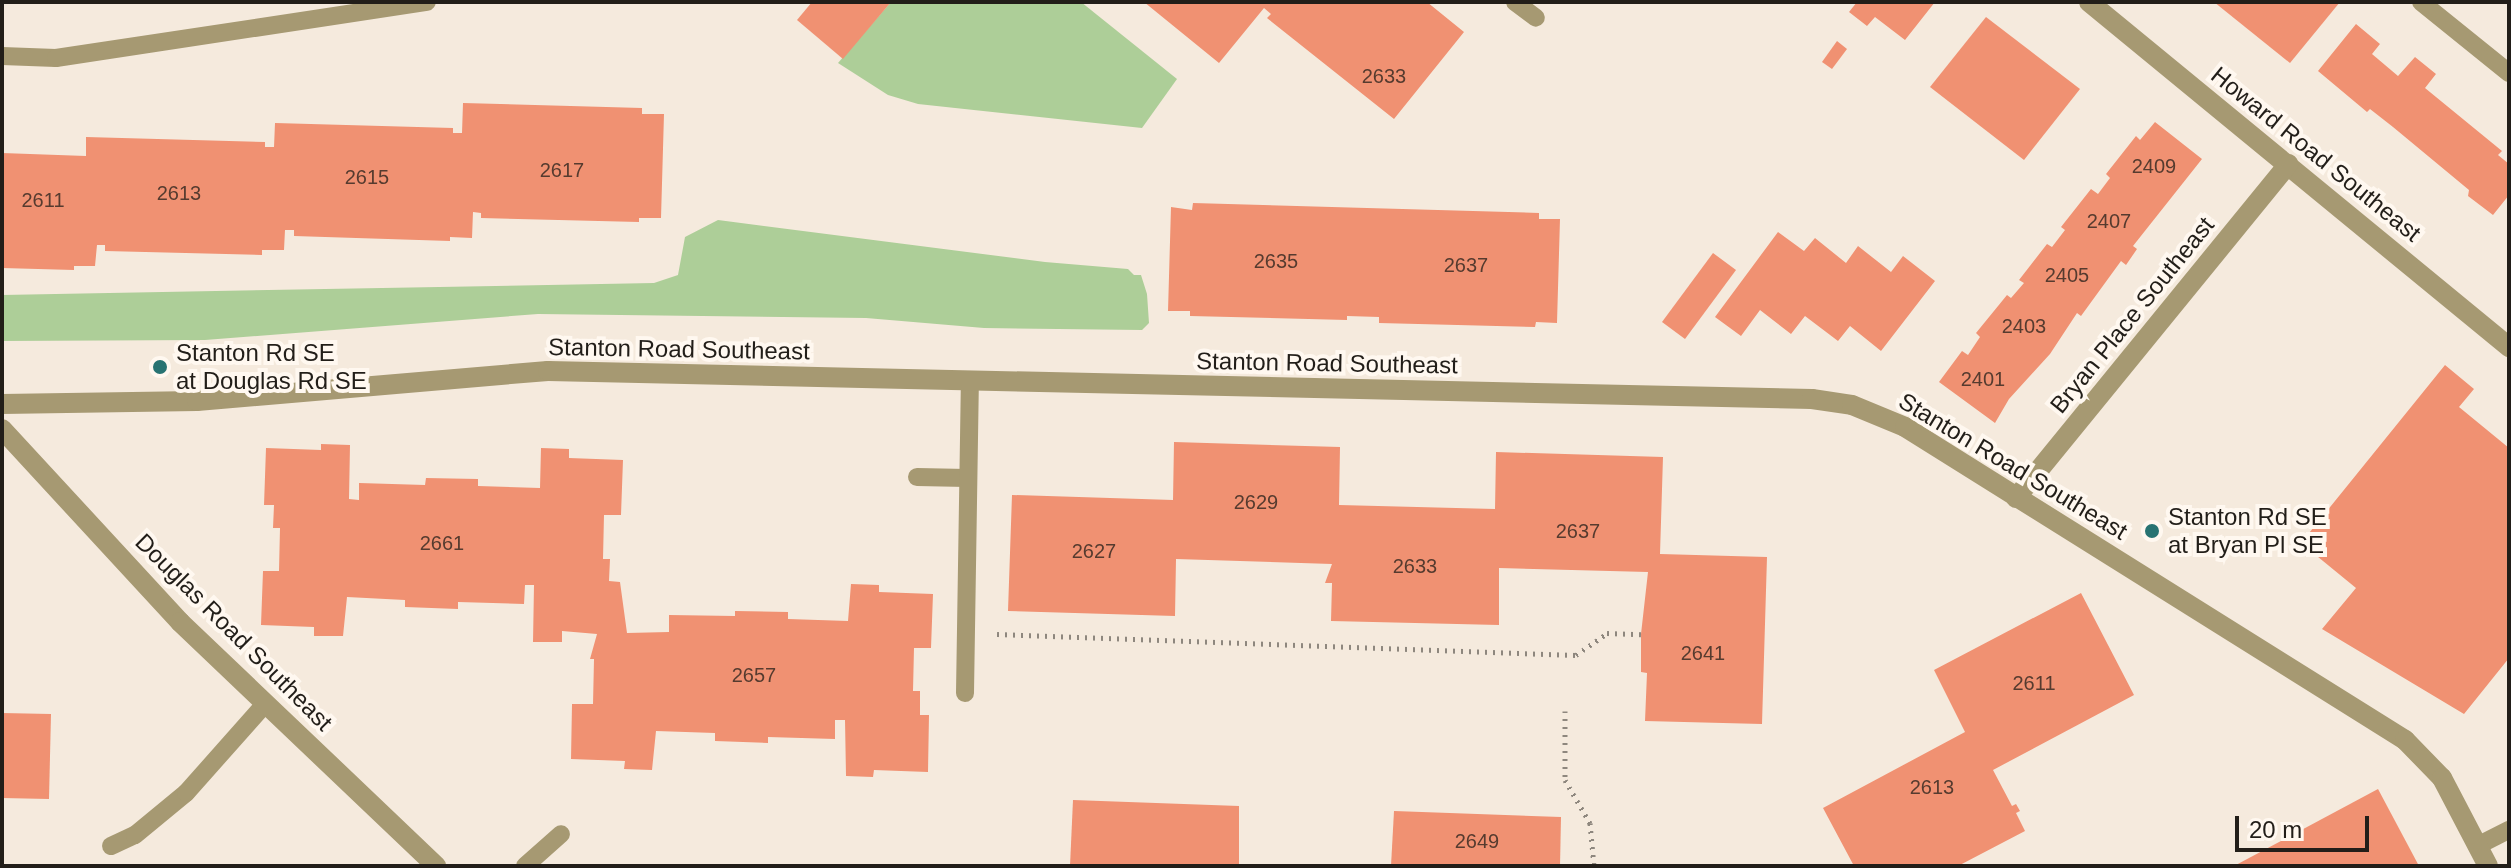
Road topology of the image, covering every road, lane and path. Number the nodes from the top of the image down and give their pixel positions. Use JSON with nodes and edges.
{"nodes":[{"id":1,"x":427,"y":2,"type":"edge"},
{"id":2,"x":1515,"y":2,"type":"edge"},
{"id":3,"x":2089,"y":2,"type":"edge"},
{"id":4,"x":2421,"y":2,"type":"edge"},
{"id":5,"x":1536,"y":18,"type":"dead end"},
{"id":6,"x":2,"y":56,"type":"edge"},
{"id":7,"x":2509,"y":73,"type":"edge"},
{"id":8,"x":2288,"y":164,"type":"junction"},
{"id":9,"x":2509,"y":347,"type":"edge"},
{"id":10,"x":970,"y":382,"type":"junction"},
{"id":11,"x":2,"y":404,"type":"edge"},
{"id":12,"x":2,"y":429,"type":"edge"},
{"id":13,"x":917,"y":477,"type":"dead end"},
{"id":14,"x":967,"y":478,"type":"junction"},
{"id":15,"x":2016,"y":498,"type":"junction"},
{"id":16,"x":966,"y":628,"type":"junction"},
{"id":17,"x":1641,"y":634,"type":"dead end"},
{"id":18,"x":965,"y":693,"type":"dead end"},
{"id":19,"x":266,"y":703,"type":"junction"},
{"id":20,"x":1565,"y":711,"type":"dead end"},
{"id":21,"x":2509,"y":830,"type":"edge"},
{"id":22,"x":561,"y":834,"type":"dead end"},
{"id":23,"x":111,"y":846,"type":"dead end"},
{"id":24,"x":2477,"y":846,"type":"junction"},
{"id":25,"x":436,"y":866,"type":"edge"},
{"id":26,"x":525,"y":866,"type":"edge"},
{"id":27,"x":1594,"y":866,"type":"edge"},
{"id":28,"x":2488,"y":866,"type":"edge"}],
"edges":[{"from":1,"to":6,"type":"lane"},
{"from":2,"to":5,"type":"lane"},
{"from":3,"to":8,"type":"street","name":"Howard Road Southeast"},
{"from":4,"to":7,"type":"lane"},
{"from":8,"to":9,"type":"street","name":"Howard Road Southeast"},
{"from":8,"to":15,"type":"street","name":"Bryan Place Southeast"},
{"from":10,"to":11,"type":"street","name":"Stanton Road Southeast"},
{"from":10,"to":14,"type":"lane"},
{"from":10,"to":15,"type":"street","name":"Stanton Road Southeast"},
{"from":12,"to":19,"type":"street","name":"Douglas Road Southeast"},
{"from":13,"to":14,"type":"lane"},
{"from":14,"to":16,"type":"lane"},
{"from":15,"to":24,"type":"street","name":"Stanton Road Southeast"},
{"from":16,"to":17,"type":"path"},
{"from":16,"to":18,"type":"lane"},
{"from":19,"to":23,"type":"lane"},
{"from":19,"to":25,"type":"street","name":"Douglas Road Southeast"},
{"from":20,"to":27,"type":"path"},
{"from":21,"to":24,"type":"lane"},
{"from":22,"to":26,"type":"lane"},
{"from":24,"to":28,"type":"street","name":"Stanton Road Southeast"}]}
